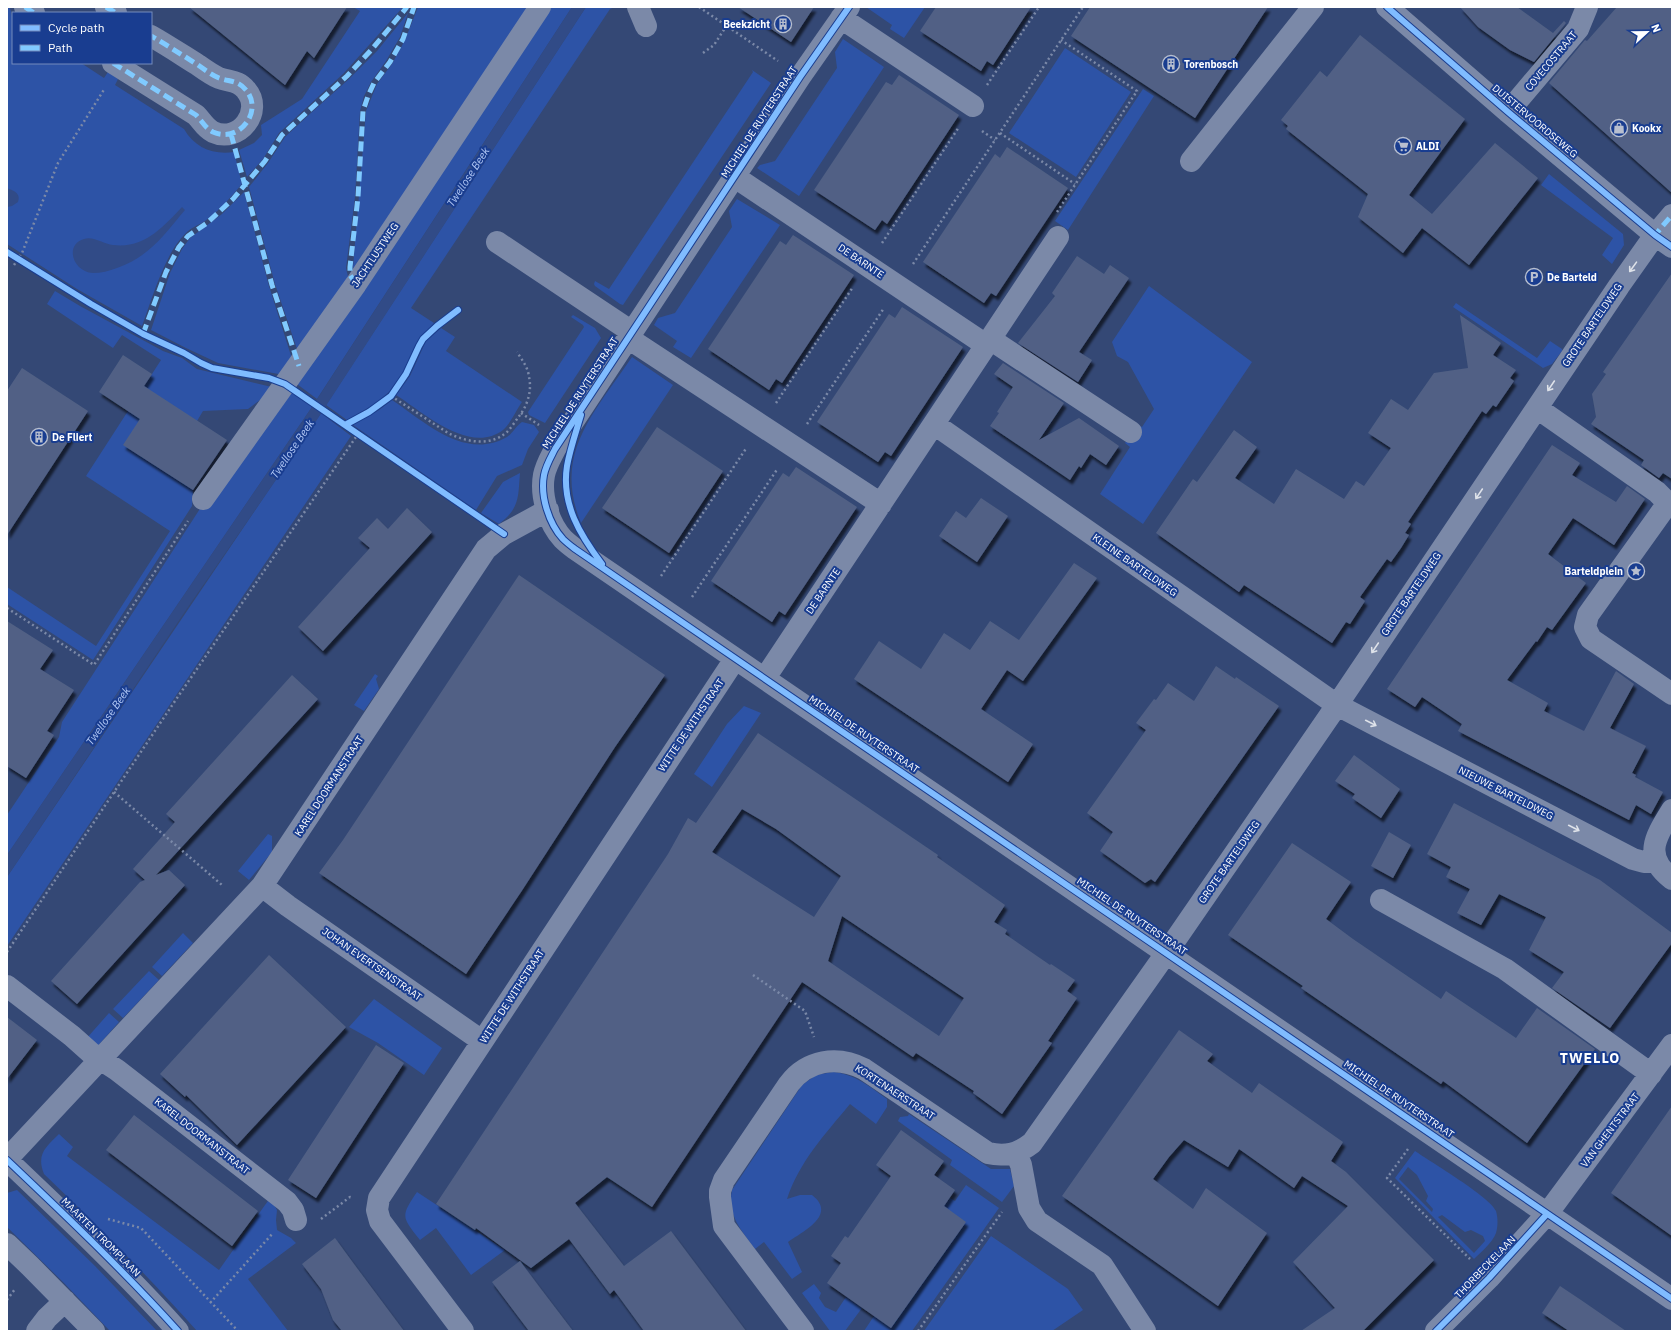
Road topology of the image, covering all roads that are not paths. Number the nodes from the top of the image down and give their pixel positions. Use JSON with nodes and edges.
{"nodes":[{"id":1,"x":540,"y":7,"type":"edge"},
{"id":2,"x":1313,"y":7,"type":"edge"},
{"id":3,"x":1387,"y":7,"type":"edge"},
{"id":4,"x":1588,"y":7,"type":"edge"},
{"id":5,"x":845,"y":13,"type":"edge"},
{"id":6,"x":152,"y":37,"type":"edge"},
{"id":7,"x":116,"y":65,"type":"edge"},
{"id":8,"x":973,"y":106,"type":"road end"},
{"id":9,"x":1508,"y":112,"type":"junction"},
{"id":10,"x":1192,"y":161,"type":"dead end"},
{"id":11,"x":735,"y":177,"type":"junction"},
{"id":12,"x":1672,"y":215,"type":"edge"},
{"id":13,"x":1058,"y":237,"type":"road end"},
{"id":14,"x":1664,"y":241,"type":"edge"},
{"id":15,"x":497,"y":242,"type":"dead end"},
{"id":16,"x":630,"y":335,"type":"junction"},
{"id":17,"x":988,"y":342,"type":"junction"},
{"id":18,"x":1537,"y":408,"type":"junction"},
{"id":19,"x":934,"y":424,"type":"junction"},
{"id":20,"x":1131,"y":432,"type":"dead end"},
{"id":21,"x":203,"y":499,"type":"road end"},
{"id":22,"x":881,"y":504,"type":"junction"},
{"id":23,"x":1670,"y":505,"type":"edge"},
{"id":24,"x":548,"y":510,"type":"junction"},
{"id":25,"x":736,"y":659,"type":"junction"},
{"id":26,"x":765,"y":678,"type":"junction"},
{"id":27,"x":1672,"y":694,"type":"edge"},
{"id":28,"x":1337,"y":705,"type":"junction"},
{"id":29,"x":1672,"y":810,"type":"edge"},
{"id":30,"x":1656,"y":862,"type":"junction"},
{"id":31,"x":1672,"y":879,"type":"edge"},
{"id":32,"x":262,"y":886,"type":"junction"},
{"id":33,"x":1381,"y":900,"type":"dead end"},
{"id":34,"x":1167,"y":952,"type":"junction"},
{"id":35,"x":7,"y":986,"type":"edge"},
{"id":36,"x":482,"y":1041,"type":"junction"},
{"id":37,"x":1672,"y":1045,"type":"edge"},
{"id":38,"x":101,"y":1059,"type":"junction"},
{"id":39,"x":1651,"y":1074,"type":"junction"},
{"id":40,"x":1016,"y":1153,"type":"junction"},
{"id":41,"x":7,"y":1160,"type":"edge"},
{"id":42,"x":1547,"y":1214,"type":"junction"},
{"id":43,"x":296,"y":1220,"type":"road end"},
{"id":44,"x":7,"y":1244,"type":"edge"},
{"id":45,"x":1672,"y":1299,"type":"edge"},
{"id":46,"x":65,"y":1301,"type":"junction"},
{"id":47,"x":38,"y":1331,"type":"edge"},
{"id":48,"x":94,"y":1331,"type":"edge"},
{"id":49,"x":178,"y":1331,"type":"edge"},
{"id":50,"x":463,"y":1331,"type":"edge"},
{"id":51,"x":803,"y":1331,"type":"edge"},
{"id":52,"x":1145,"y":1331,"type":"edge"},
{"id":53,"x":1436,"y":1331,"type":"edge"}],
"edges":[{"from":1,"to":21,"type":"street","name":"JACHTLUSTWEG"},
{"from":2,"to":10,"type":"street"},
{"from":3,"to":9,"type":"street","name":"DUISTERVOORDSEWEG"},
{"from":4,"to":9,"type":"street","name":"COVECOSTRAAT"},
{"from":5,"to":8,"type":"street"},
{"from":5,"to":11,"type":"street","name":"MICHIEL DE RUYTERSTRAAT"},
{"from":6,"to":7,"type":"street"},
{"from":9,"to":14,"type":"street","name":"DUISTERVOORDSEWEG"},
{"from":11,"to":16,"type":"street","name":"MICHIEL DE RUYTERSTRAAT"},
{"from":11,"to":17,"type":"street","name":"DE BARNTE"},
{"from":12,"to":14,"type":"street","name":"GROTE BARTELDWEG"},
{"from":13,"to":17,"type":"street","name":"DE BARNTE"},
{"from":14,"to":18,"type":"street","name":"GROTE BARTELDWEG","one_way":true},
{"from":15,"to":16,"type":"street"},
{"from":16,"to":22,"type":"street"},
{"from":16,"to":24,"type":"street","name":"MICHIEL DE RUYTERSTRAAT"},
{"from":17,"to":19,"type":"street","name":"DE BARNTE"},
{"from":17,"to":20,"type":"street"},
{"from":18,"to":23,"type":"street"},
{"from":18,"to":28,"type":"street","name":"GROTE BARTELDWEG","one_way":true},
{"from":19,"to":22,"type":"street","name":"DE BARNTE"},
{"from":19,"to":28,"type":"street","name":"KLEINE BARTELDWEG"},
{"from":22,"to":26,"type":"street","name":"DE BARNTE"},
{"from":23,"to":27,"type":"street"},
{"from":24,"to":25,"type":"street","name":"MICHIEL DE RUYTERSTRAAT"},
{"from":24,"to":32,"type":"street","name":"KAREL DOORMANSTRAAT"},
{"from":25,"to":26,"type":"street","name":"MICHIEL DE RUYTERSTRAAT"},
{"from":25,"to":36,"type":"street","name":"WITTE DE WITHSTRAAT"},
{"from":26,"to":34,"type":"street","name":"MICHIEL DE RUYTERSTRAAT"},
{"from":28,"to":30,"type":"street","name":"NIEUWE BARTELDWEG","one_way":true},
{"from":28,"to":34,"type":"street","name":"GROTE BARTELDWEG"},
{"from":29,"to":30,"type":"street"},
{"from":30,"to":31,"type":"street"},
{"from":32,"to":36,"type":"street","name":"JOHAN EVERTSENSTRAAT"},
{"from":32,"to":38,"type":"street","name":"KAREL DOORMANSTRAAT"},
{"from":33,"to":39,"type":"street"},
{"from":34,"to":40,"type":"street"},
{"from":34,"to":42,"type":"street","name":"MICHIEL DE RUYTERSTRAAT"},
{"from":35,"to":38,"type":"street","name":"KAREL DOORMANSTRAAT"},
{"from":36,"to":50,"type":"street","name":"WITTE DE WITHSTRAAT"},
{"from":37,"to":39,"type":"street","name":"VAN GHENTSTRAAT"},
{"from":38,"to":41,"type":"street","name":"KAREL DOORMANSTRAAT"},
{"from":38,"to":43,"type":"street","name":"KAREL DOORMANSTRAAT"},
{"from":39,"to":42,"type":"street","name":"VAN GHENTSTRAAT"},
{"from":40,"to":51,"type":"street","name":"KORTENAERSTRAAT"},
{"from":40,"to":52,"type":"street"},
{"from":41,"to":49,"type":"street","name":"MAARTEN TROMPLAAN"},
{"from":42,"to":45,"type":"street","name":"MICHIEL DE RUYTERSTRAAT"},
{"from":42,"to":53,"type":"street","name":"THORBECKELAAN"},
{"from":44,"to":46,"type":"street"},
{"from":46,"to":47,"type":"street"},
{"from":46,"to":48,"type":"street"}]}
